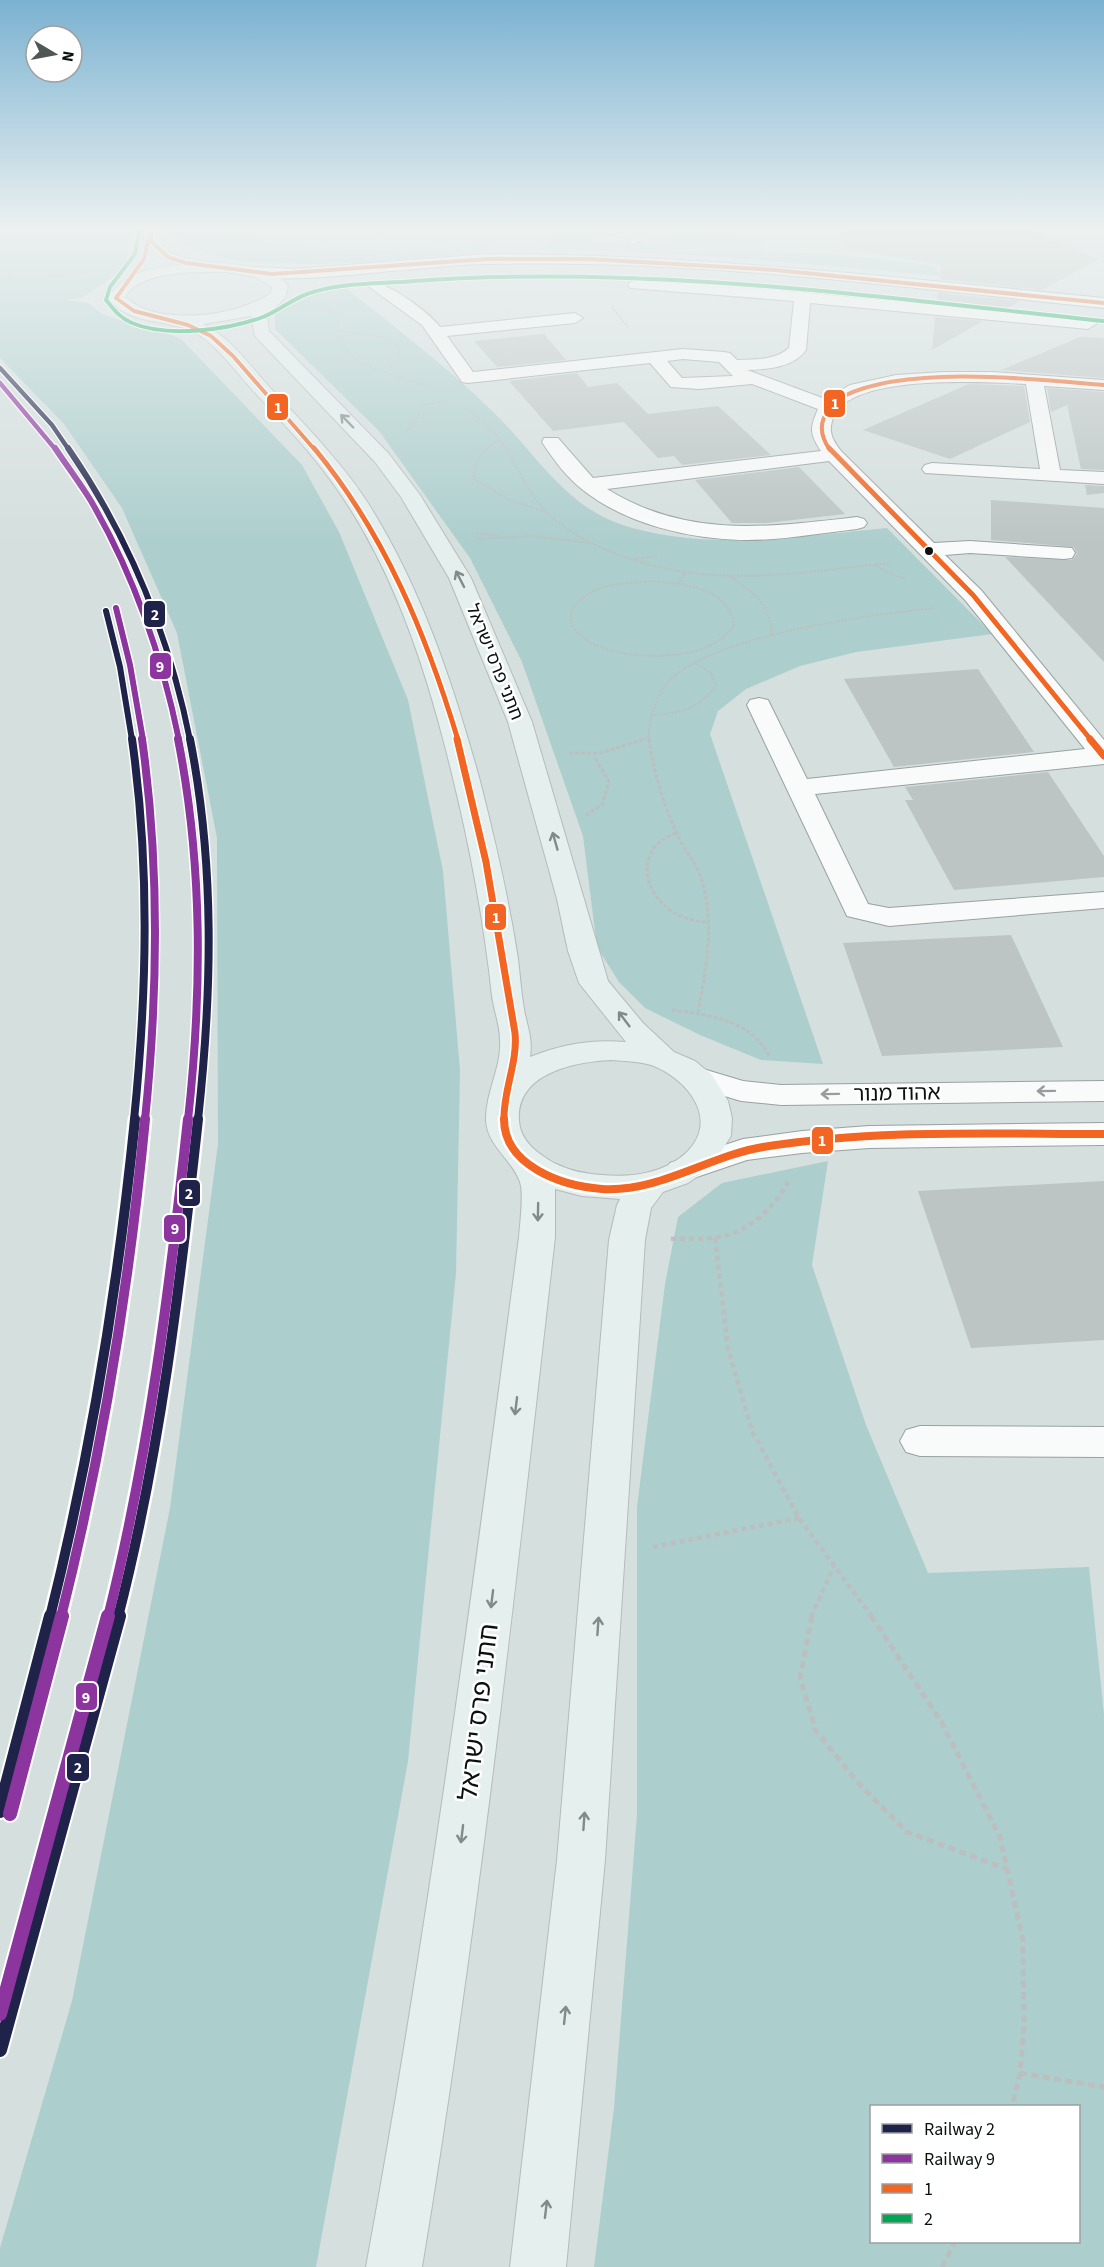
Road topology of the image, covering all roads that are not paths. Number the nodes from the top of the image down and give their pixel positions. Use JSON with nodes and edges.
{"nodes":[{"id":1,"x":436,"y":332,"type":"edge"},
{"id":2,"x":207,"y":333,"type":"edge"},
{"id":3,"x":262,"y":333,"type":"edge"},
{"id":4,"x":799,"y":333,"type":"edge"},
{"id":5,"x":654,"y":357,"type":"junction"},
{"id":6,"x":732,"y":366,"type":"junction"},
{"id":7,"x":753,"y":379,"type":"junction"},
{"id":8,"x":1034,"y":381,"type":"junction"},
{"id":9,"x":1104,"y":385,"type":"edge"},
{"id":10,"x":827,"y":406,"type":"junction"},
{"id":11,"x":551,"y":442,"type":"dead end"},
{"id":12,"x":834,"y":455,"type":"junction"},
{"id":13,"x":932,"y":469,"type":"dead end"},
{"id":14,"x":1051,"y":475,"type":"junction"},
{"id":15,"x":1104,"y":478,"type":"edge"},
{"id":16,"x":588,"y":485,"type":"junction"},
{"id":17,"x":857,"y":523,"type":"dead end"},
{"id":18,"x":928,"y":550,"type":"junction"},
{"id":19,"x":1064,"y":553,"type":"dead end"},
{"id":20,"x":759,"y":705,"type":"dead end"},
{"id":21,"x":1104,"y":756,"type":"edge"},
{"id":22,"x":800,"y":788,"type":"junction"},
{"id":23,"x":1104,"y":900,"type":"edge"},
{"id":24,"x":666,"y":1060,"type":"junction"},
{"id":25,"x":693,"y":1076,"type":"junction"},
{"id":26,"x":1104,"y":1091,"type":"edge"},
{"id":27,"x":506,"y":1097,"type":"junction"},
{"id":28,"x":1104,"y":1134,"type":"edge"},
{"id":29,"x":522,"y":1159,"type":"junction"},
{"id":30,"x":666,"y":1178,"type":"junction"},
{"id":31,"x":920,"y":1441,"type":"dead end"},
{"id":32,"x":1104,"y":1442,"type":"edge"},
{"id":33,"x":394,"y":2267,"type":"edge"},
{"id":34,"x":538,"y":2267,"type":"edge"}],
"edges":[{"from":1,"to":5,"type":"street"},
{"from":2,"to":27,"type":"main road"},
{"from":24,"to":3,"type":"main road","name":"חתני פרס ישראל","one_way":true},
{"from":4,"to":6,"type":"street"},
{"from":5,"to":6,"type":"street"},
{"from":5,"to":7,"type":"street"},
{"from":6,"to":7,"type":"street"},
{"from":7,"to":10,"type":"street"},
{"from":8,"to":9,"type":"street"},
{"from":8,"to":10,"type":"street"},
{"from":8,"to":14,"type":"street"},
{"from":10,"to":12,"type":"street"},
{"from":11,"to":16,"type":"street"},
{"from":12,"to":16,"type":"street"},
{"from":12,"to":18,"type":"street"},
{"from":13,"to":14,"type":"street"},
{"from":14,"to":15,"type":"street"},
{"from":16,"to":17,"type":"street"},
{"from":18,"to":19,"type":"street"},
{"from":18,"to":21,"type":"street"},
{"from":20,"to":22,"type":"street"},
{"from":21,"to":22,"type":"street"},
{"from":22,"to":23,"type":"street"},
{"from":24,"to":25,"type":"main road"},
{"from":24,"to":27,"type":"main road"},
{"from":26,"to":25,"type":"street","name":"אהוד מנור","one_way":true},
{"from":25,"to":30,"type":"main road"},
{"from":27,"to":29,"type":"main road"},
{"from":28,"to":30,"type":"street","name":"אהוד מנור"},
{"from":29,"to":30,"type":"main road"},
{"from":29,"to":33,"type":"main road","name":"חתני פרס ישראל","one_way":true},
{"from":34,"to":30,"type":"main road","one_way":true},
{"from":31,"to":32,"type":"street"}]}
